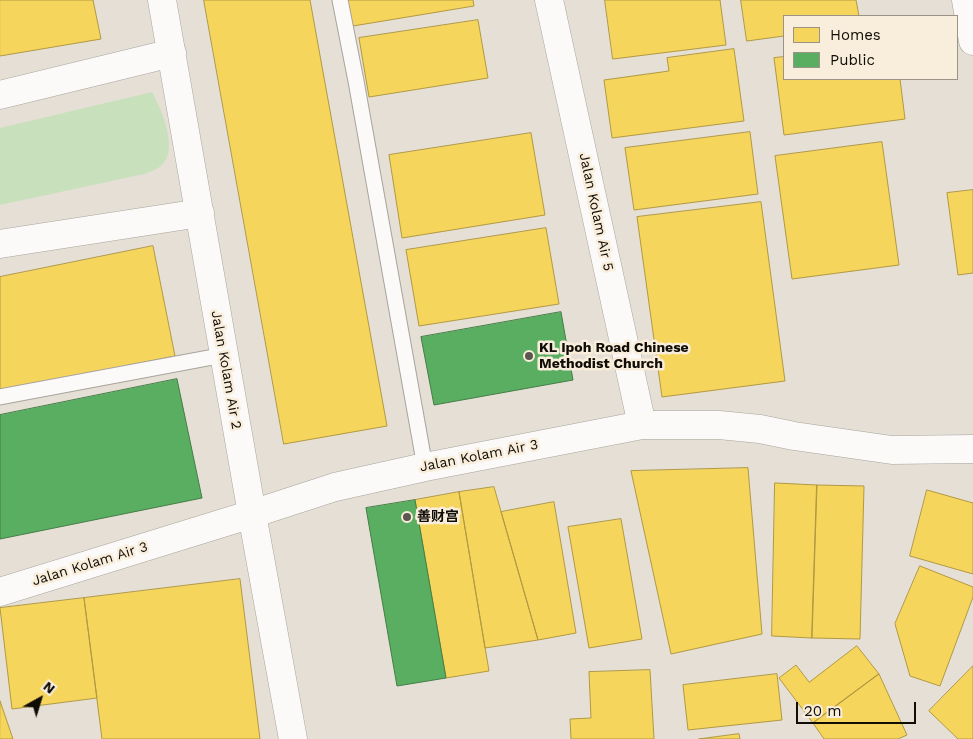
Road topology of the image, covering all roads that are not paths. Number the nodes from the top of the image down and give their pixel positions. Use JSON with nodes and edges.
{"nodes":[{"id":1,"x":162,"y":0,"type":"edge"},
{"id":2,"x":340,"y":0,"type":"edge"},
{"id":3,"x":549,"y":0,"type":"edge"},
{"id":4,"x":966,"y":0,"type":"edge"},
{"id":5,"x":973,"y":41,"type":"edge"},
{"id":6,"x":172,"y":53,"type":"junction"},
{"id":7,"x":0,"y":95,"type":"edge"},
{"id":8,"x":200,"y":213,"type":"junction"},
{"id":9,"x":0,"y":244,"type":"edge"},
{"id":10,"x":224,"y":355,"type":"junction"},
{"id":11,"x":0,"y":397,"type":"edge"},
{"id":12,"x":642,"y":424,"type":"junction"},
{"id":13,"x":973,"y":449,"type":"edge"},
{"id":14,"x":425,"y":467,"type":"junction"},
{"id":15,"x":252,"y":514,"type":"junction"},
{"id":16,"x":0,"y":592,"type":"edge"},
{"id":17,"x":293,"y":739,"type":"edge"}],
"edges":[{"from":1,"to":6,"type":"street","name":"Jalan Kolam Air 2"},
{"from":2,"to":14,"type":"lane"},
{"from":3,"to":12,"type":"street","name":"Jalan Kolam Air 5"},
{"from":4,"to":5,"type":"street"},
{"from":6,"to":7,"type":"street"},
{"from":6,"to":8,"type":"street","name":"Jalan Kolam Air 2"},
{"from":8,"to":9,"type":"street"},
{"from":8,"to":10,"type":"street","name":"Jalan Kolam Air 2"},
{"from":10,"to":11,"type":"lane"},
{"from":10,"to":15,"type":"street","name":"Jalan Kolam Air 2"},
{"from":12,"to":13,"type":"street","name":"Jalan Kolam Air 3"},
{"from":12,"to":14,"type":"street","name":"Jalan Kolam Air 3"},
{"from":14,"to":15,"type":"street","name":"Jalan Kolam Air 3"},
{"from":15,"to":16,"type":"street","name":"Jalan Kolam Air 3"},
{"from":15,"to":17,"type":"street","name":"Jalan Kolam Air 2"}]}
